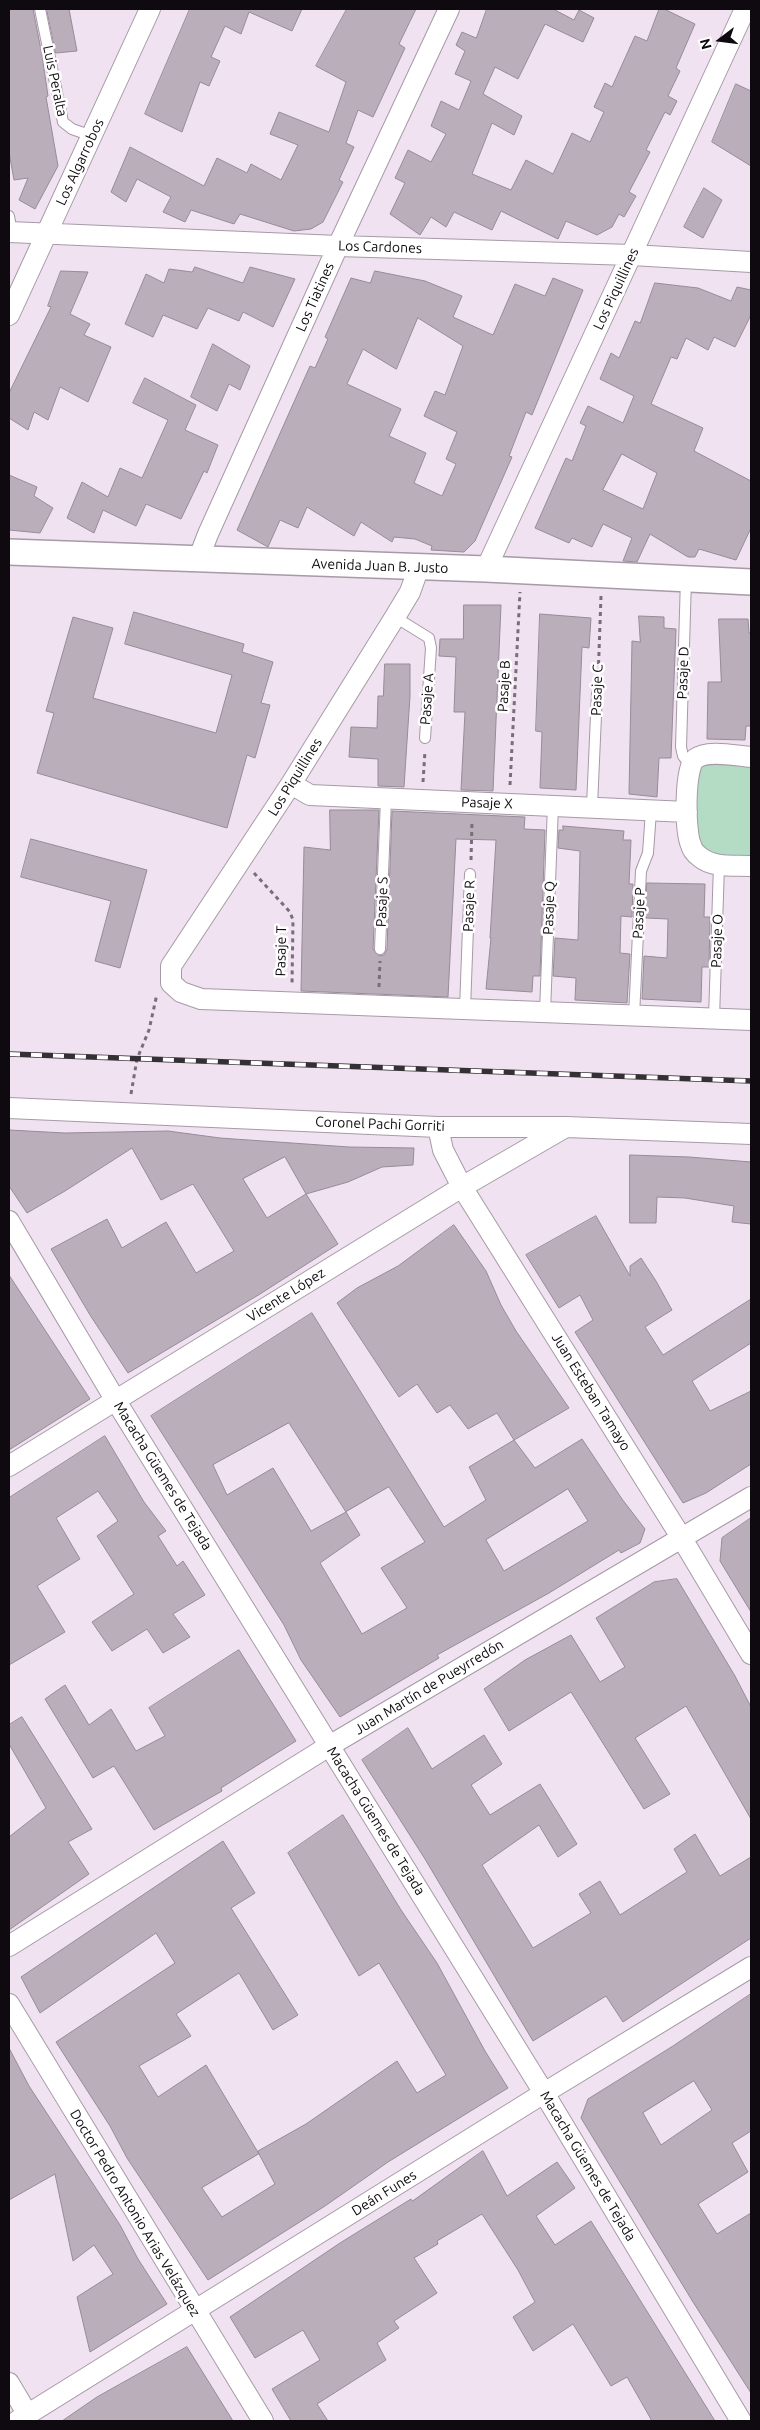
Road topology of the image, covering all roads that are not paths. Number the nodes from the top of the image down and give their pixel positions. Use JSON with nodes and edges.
{"nodes":[{"id":1,"x":40,"y":9,"type":"edge"},
{"id":2,"x":150,"y":9,"type":"edge"},
{"id":3,"x":449,"y":9,"type":"edge"},
{"id":4,"x":745,"y":9,"type":"edge"},
{"id":5,"x":92,"y":136,"type":"junction"},
{"id":6,"x":10,"y":227,"type":"edge"},
{"id":7,"x":46,"y":235,"type":"junction"},
{"id":8,"x":338,"y":246,"type":"junction"},
{"id":9,"x":632,"y":255,"type":"junction"},
{"id":10,"x":751,"y":262,"type":"edge"},
{"id":11,"x":9,"y":315,"type":"edge"},
{"id":12,"x":9,"y":552,"type":"edge"},
{"id":13,"x":198,"y":560,"type":"junction"},
{"id":14,"x":419,"y":567,"type":"junction"},
{"id":15,"x":486,"y":569,"type":"junction"},
{"id":16,"x":686,"y":579,"type":"junction"},
{"id":17,"x":751,"y":582,"type":"edge"},
{"id":18,"x":395,"y":617,"type":"junction"},
{"id":19,"x":597,"y":693,"type":"road end"},
{"id":20,"x":425,"y":738,"type":"road end"},
{"id":21,"x":751,"y":757,"type":"edge"},
{"id":22,"x":690,"y":765,"type":"junction"},
{"id":23,"x":291,"y":784,"type":"junction"},
{"id":24,"x":386,"y":798,"type":"junction"},
{"id":25,"x":553,"y":805,"type":"junction"},
{"id":26,"x":592,"y":806,"type":"junction"},
{"id":27,"x":651,"y":811,"type":"junction"},
{"id":28,"x":687,"y":812,"type":"junction"},
{"id":29,"x":720,"y":865,"type":"junction"},
{"id":30,"x":751,"y":866,"type":"edge"},
{"id":31,"x":470,"y":874,"type":"road end"},
{"id":32,"x":380,"y":949,"type":"road end"},
{"id":33,"x":465,"y":1009,"type":"junction"},
{"id":34,"x":545,"y":1012,"type":"junction"},
{"id":35,"x":634,"y":1016,"type":"junction"},
{"id":36,"x":714,"y":1018,"type":"junction"},
{"id":37,"x":751,"y":1020,"type":"edge"},
{"id":38,"x":9,"y":1108,"type":"edge"},
{"id":39,"x":438,"y":1127,"type":"junction"},
{"id":40,"x":566,"y":1127,"type":"junction"},
{"id":41,"x":751,"y":1134,"type":"edge"},
{"id":42,"x":462,"y":1187,"type":"junction"},
{"id":43,"x":9,"y":1221,"type":"edge"},
{"id":44,"x":116,"y":1401,"type":"junction"},
{"id":45,"x":9,"y":1466,"type":"edge"},
{"id":46,"x":751,"y":1497,"type":"edge"},
{"id":47,"x":681,"y":1537,"type":"junction"},
{"id":48,"x":751,"y":1654,"type":"edge"},
{"id":49,"x":329,"y":1746,"type":"junction"},
{"id":50,"x":9,"y":1946,"type":"edge"},
{"id":51,"x":751,"y":1967,"type":"edge"},
{"id":52,"x":9,"y":2004,"type":"edge"},
{"id":53,"x":544,"y":2093,"type":"junction"},
{"id":54,"x":195,"y":2311,"type":"junction"},
{"id":55,"x":9,"y":2384,"type":"edge"},
{"id":56,"x":23,"y":2418,"type":"edge"},
{"id":57,"x":263,"y":2421,"type":"edge"},
{"id":58,"x":741,"y":2421,"type":"edge"}],
"edges":[{"from":1,"to":5,"type":"lane","name":"Luis Peralta"},
{"from":2,"to":5,"type":"street","name":"Los Algarrobos"},
{"from":3,"to":8,"type":"street","name":"Los Tiatines"},
{"from":4,"to":9,"type":"street","name":"Los Piquillines"},
{"from":5,"to":7,"type":"street","name":"Los Algarrobos"},
{"from":6,"to":7,"type":"street","name":"Los Cardones"},
{"from":7,"to":8,"type":"street","name":"Los Cardones"},
{"from":7,"to":11,"type":"street","name":"Los Algarrobos"},
{"from":8,"to":9,"type":"street","name":"Los Cardones"},
{"from":8,"to":13,"type":"street","name":"Los Tiatines"},
{"from":9,"to":10,"type":"street","name":"Los Cardones"},
{"from":9,"to":15,"type":"street","name":"Los Piquillines"},
{"from":12,"to":13,"type":"street","name":"Avenida Juan B. Justo"},
{"from":13,"to":14,"type":"street","name":"Avenida Juan B. Justo"},
{"from":14,"to":15,"type":"street","name":"Avenida Juan B. Justo"},
{"from":14,"to":18,"type":"street","name":"Los Piquillines"},
{"from":15,"to":16,"type":"street","name":"Avenida Juan B. Justo"},
{"from":16,"to":17,"type":"street","name":"Avenida Juan B. Justo"},
{"from":16,"to":22,"type":"lane","name":"Pasaje D"},
{"from":18,"to":20,"type":"lane","name":"Pasaje A"},
{"from":18,"to":23,"type":"street","name":"Los Piquillines"},
{"from":19,"to":26,"type":"lane","name":"Pasaje C"},
{"from":21,"to":22,"type":"street"},
{"from":22,"to":28,"type":"street"},
{"from":23,"to":24,"type":"street","name":"Pasaje X"},
{"from":23,"to":33,"type":"street","name":"Los Piquillines"},
{"from":24,"to":25,"type":"street","name":"Pasaje X"},
{"from":24,"to":32,"type":"lane","name":"Pasaje S"},
{"from":25,"to":26,"type":"street","name":"Pasaje X"},
{"from":25,"to":34,"type":"lane","name":"Pasaje Q"},
{"from":26,"to":27,"type":"street","name":"Pasaje X"},
{"from":27,"to":28,"type":"street","name":"Pasaje X"},
{"from":27,"to":35,"type":"lane","name":"Pasaje P"},
{"from":28,"to":29,"type":"street"},
{"from":29,"to":30,"type":"street"},
{"from":29,"to":36,"type":"lane","name":"Pasaje O"},
{"from":31,"to":33,"type":"lane","name":"Pasaje R"},
{"from":33,"to":34,"type":"street"},
{"from":34,"to":35,"type":"street"},
{"from":35,"to":36,"type":"street"},
{"from":36,"to":37,"type":"street"},
{"from":38,"to":39,"type":"street","name":"Coronel Pachi Gorriti"},
{"from":39,"to":40,"type":"street","name":"Coronel Pachi Gorriti"},
{"from":39,"to":42,"type":"street","name":"Juan Esteban Tamayo"},
{"from":40,"to":41,"type":"street","name":"Coronel Pachi Gorriti"},
{"from":40,"to":42,"type":"street","name":"Vicente López"},
{"from":42,"to":44,"type":"street","name":"Vicente López"},
{"from":42,"to":47,"type":"street","name":"Juan Esteban Tamayo"},
{"from":43,"to":44,"type":"street","name":"Macacha Güemes de Tejada"},
{"from":44,"to":45,"type":"street","name":"Vicente López"},
{"from":44,"to":49,"type":"street","name":"Macacha Güemes de Tejada"},
{"from":46,"to":47,"type":"street","name":"Juan Martín de Pueyrredón"},
{"from":47,"to":48,"type":"street","name":"Juan Esteban Tamayo"},
{"from":47,"to":49,"type":"street","name":"Juan Martín de Pueyrredón"},
{"from":49,"to":50,"type":"street","name":"Juan Martín de Pueyrredón"},
{"from":49,"to":53,"type":"street","name":"Macacha Güemes de Tejada"},
{"from":51,"to":53,"type":"street","name":"Deán Funes"},
{"from":52,"to":54,"type":"street","name":"Doctor Pedro Antonio Arias Velázquez"},
{"from":53,"to":54,"type":"street","name":"Deán Funes"},
{"from":53,"to":58,"type":"street","name":"Macacha Güemes de Tejada"},
{"from":54,"to":56,"type":"street","name":"Deán Funes"},
{"from":54,"to":57,"type":"street","name":"Doctor Pedro Antonio Arias Velázquez"},
{"from":55,"to":56,"type":"street"}]}
